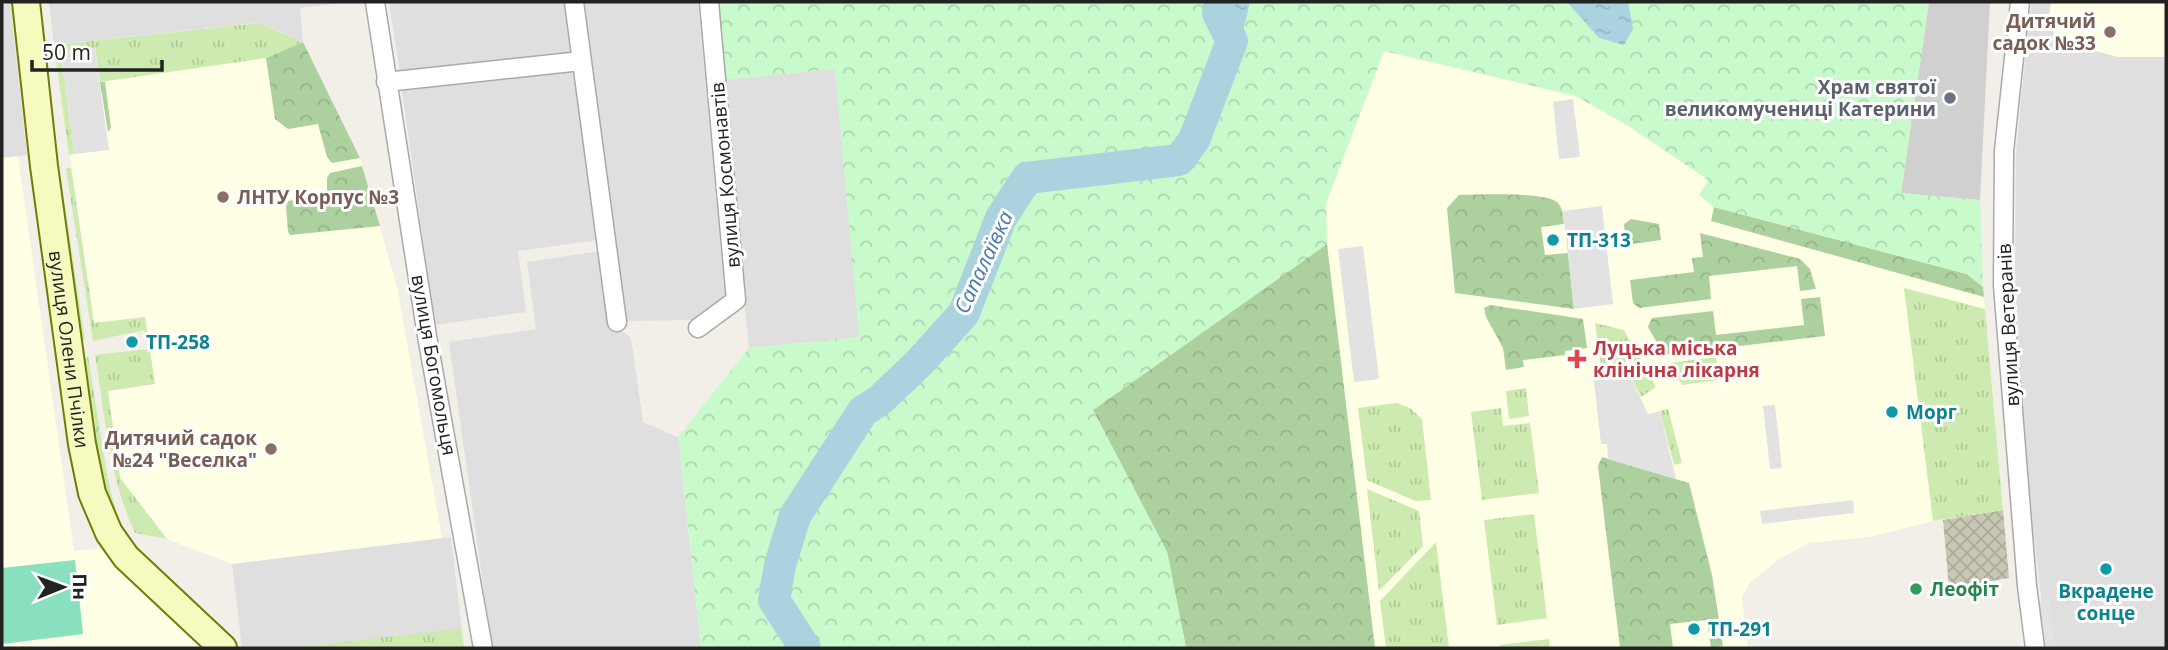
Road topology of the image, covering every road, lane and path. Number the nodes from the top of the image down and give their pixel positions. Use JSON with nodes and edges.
{"nodes":[{"id":1,"x":26,"y":2,"type":"edge"},
{"id":2,"x":376,"y":2,"type":"edge"},
{"id":3,"x":574,"y":2,"type":"edge"},
{"id":4,"x":709,"y":2,"type":"edge"},
{"id":5,"x":2020,"y":2,"type":"edge"},
{"id":6,"x":581,"y":61,"type":"junction"},
{"id":7,"x":386,"y":82,"type":"junction"},
{"id":8,"x":617,"y":322,"type":"dead end"},
{"id":9,"x":698,"y":328,"type":"dead end"},
{"id":10,"x":223,"y":648,"type":"edge"},
{"id":11,"x":483,"y":648,"type":"edge"},
{"id":12,"x":2035,"y":648,"type":"edge"}],
"edges":[{"from":1,"to":10,"type":"street","name":"вулиця Олени Пчілки"},
{"from":2,"to":7,"type":"street","name":"вулиця Богомольця"},
{"from":3,"to":6,"type":"street"},
{"from":4,"to":9,"type":"street","name":"вулиця Космонавтів"},
{"from":5,"to":12,"type":"street","name":"вулиця Ветеранів"},
{"from":6,"to":7,"type":"street"},
{"from":6,"to":8,"type":"street"},
{"from":7,"to":11,"type":"street","name":"вулиця Богомольця"}]}
